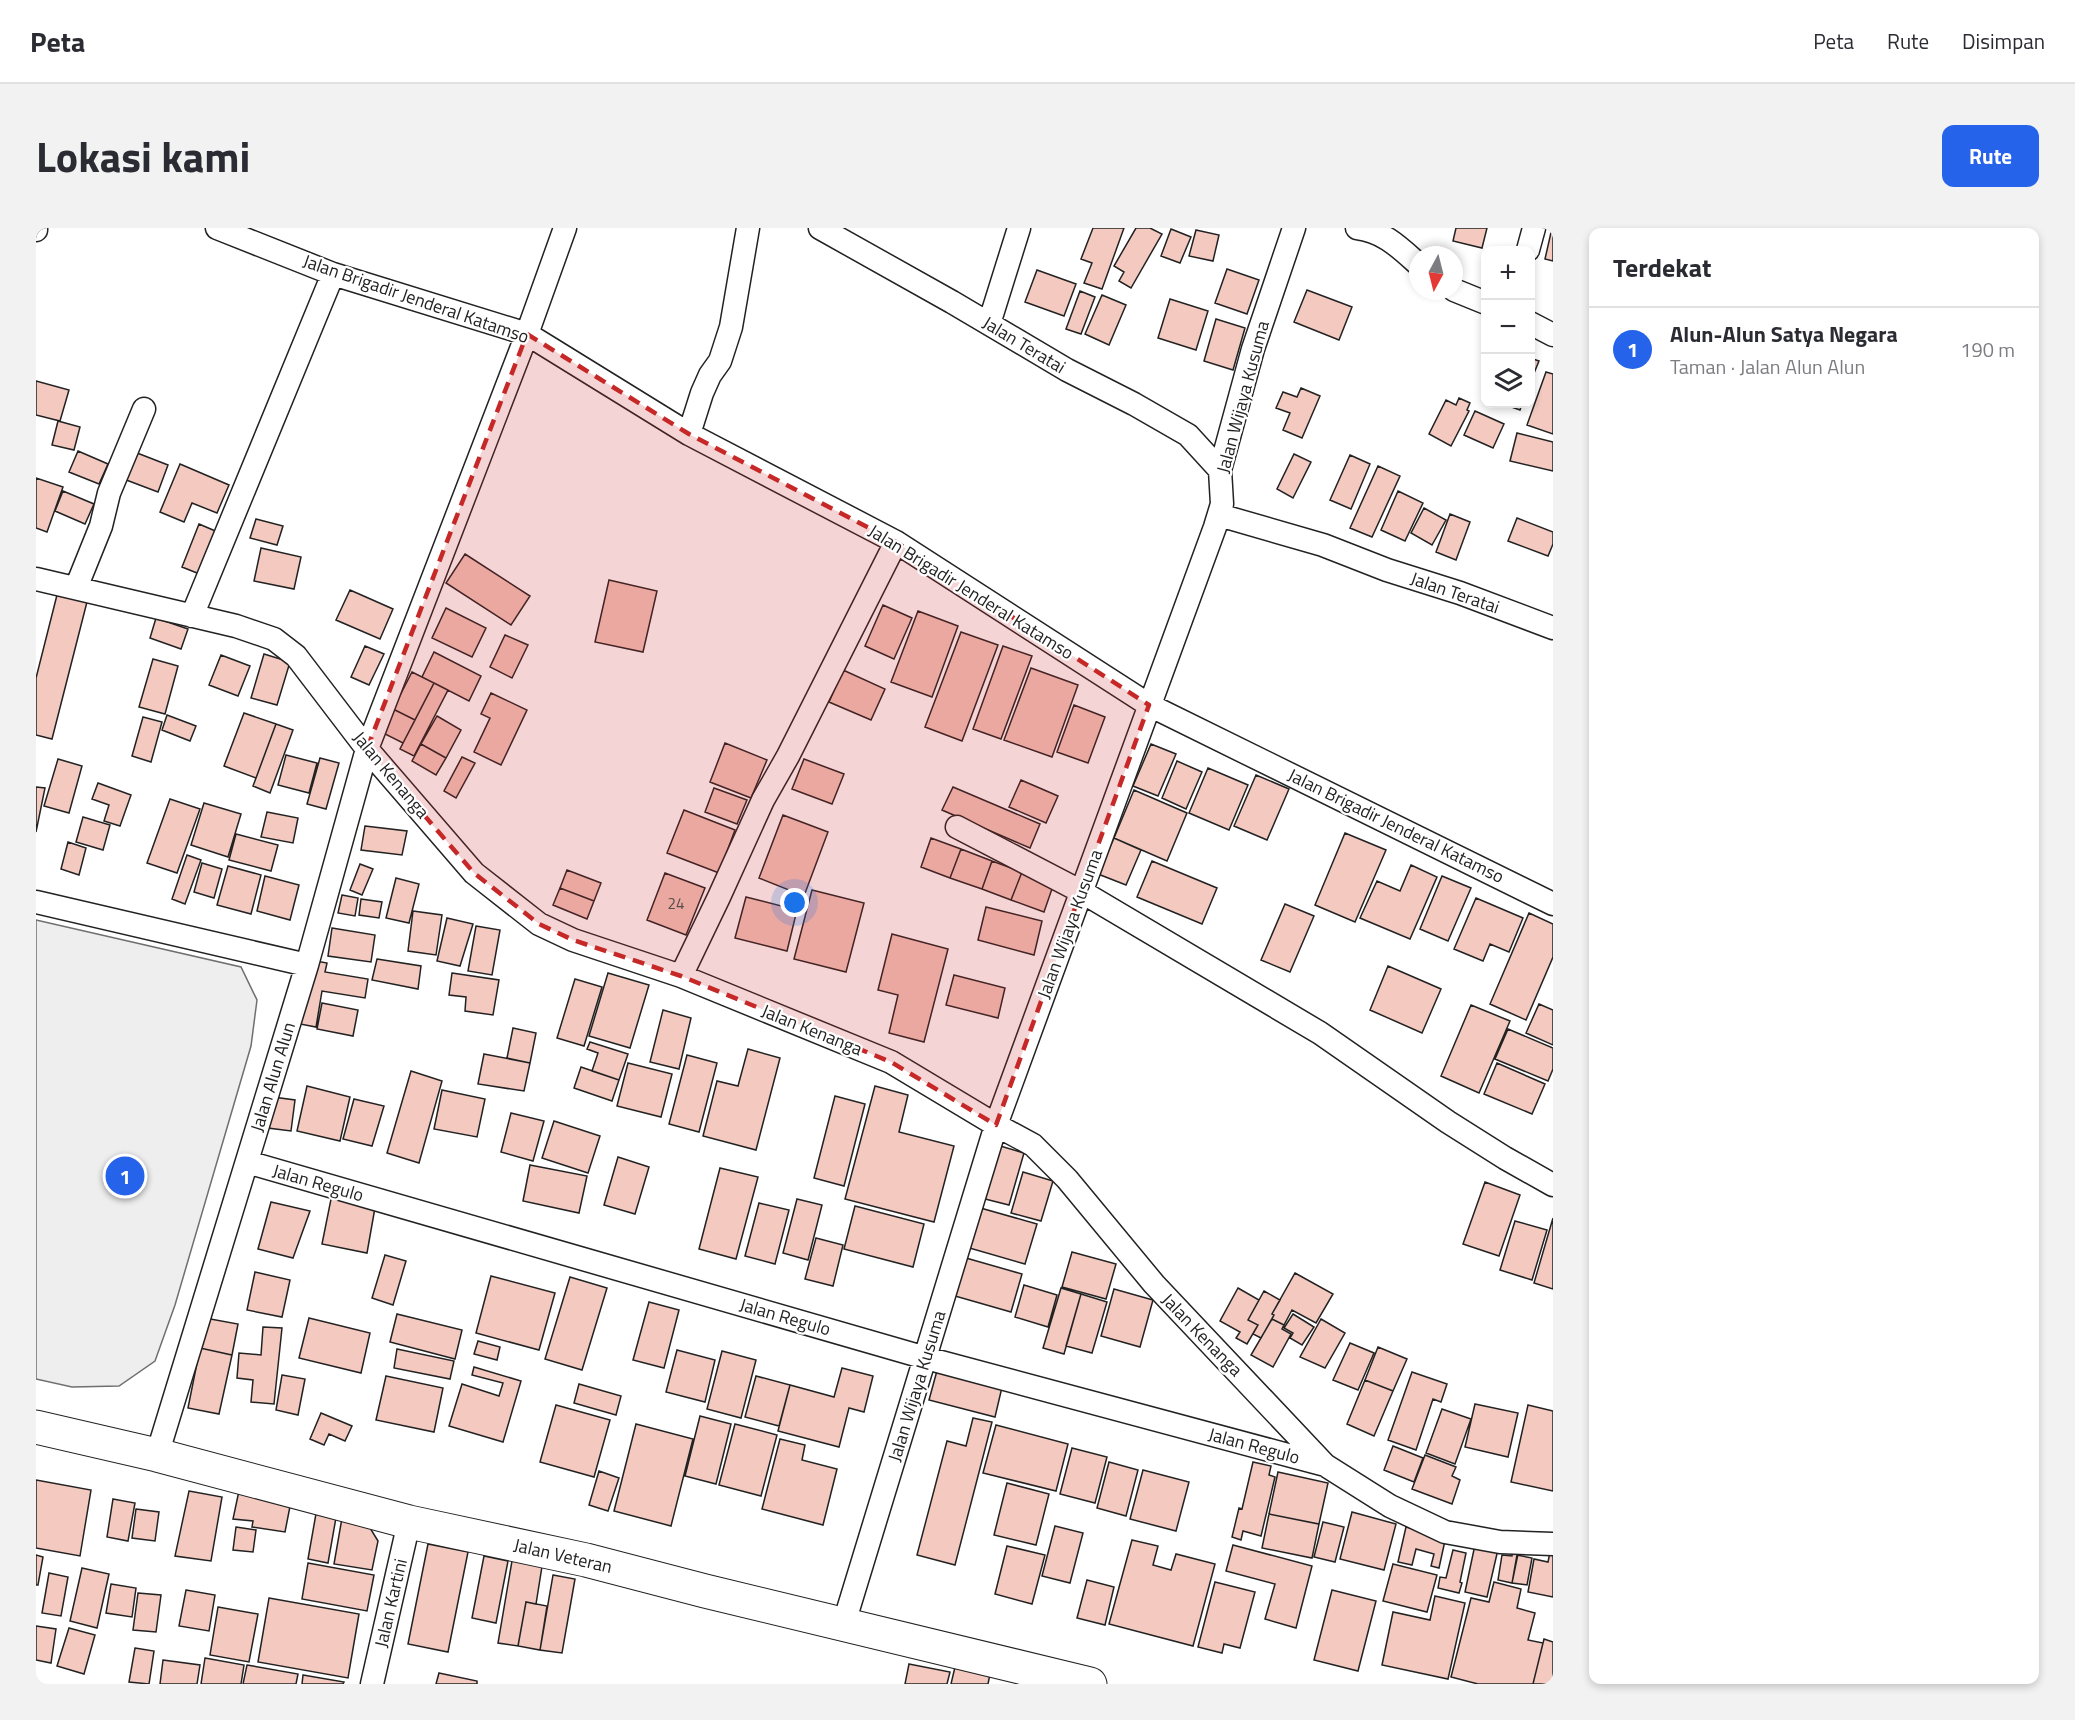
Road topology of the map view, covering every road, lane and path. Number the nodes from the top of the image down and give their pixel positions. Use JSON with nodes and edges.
{"nodes":[{"id":1,"x":217,"y":228,"type":"edge"},
{"id":2,"x":565,"y":228,"type":"edge"},
{"id":3,"x":748,"y":228,"type":"edge"},
{"id":4,"x":820,"y":228,"type":"edge"},
{"id":5,"x":1019,"y":228,"type":"edge"},
{"id":6,"x":1294,"y":228,"type":"edge"},
{"id":7,"x":1357,"y":228,"type":"edge"},
{"id":8,"x":1534,"y":228,"type":"edge"},
{"id":9,"x":270,"y":237,"type":"edge"},
{"id":10,"x":1529,"y":246,"type":"edge"},
{"id":11,"x":1409,"y":256,"type":"edge"},
{"id":12,"x":333,"y":274,"type":"junction"},
{"id":13,"x":1463,"y":294,"type":"edge"},
{"id":14,"x":1481,"y":301,"type":"edge"},
{"id":15,"x":989,"y":324,"type":"junction"},
{"id":16,"x":1535,"y":326,"type":"edge"},
{"id":17,"x":527,"y":334,"type":"junction"},
{"id":18,"x":1553,"y":335,"type":"edge"},
{"id":19,"x":144,"y":409,"type":"dead end"},
{"id":20,"x":689,"y":434,"type":"junction"},
{"id":21,"x":1220,"y":470,"type":"junction"},
{"id":22,"x":1219,"y":514,"type":"junction"},
{"id":23,"x":896,"y":542,"type":"junction"},
{"id":24,"x":36,"y":579,"type":"edge"},
{"id":25,"x":76,"y":588,"type":"junction"},
{"id":26,"x":192,"y":616,"type":"junction"},
{"id":27,"x":1553,"y":628,"type":"edge"},
{"id":28,"x":1149,"y":705,"type":"junction"},
{"id":29,"x":367,"y":749,"type":"junction"},
{"id":30,"x":957,"y":827,"type":"dead end"},
{"id":31,"x":1082,"y":892,"type":"junction"},
{"id":32,"x":36,"y":902,"type":"edge"},
{"id":33,"x":1553,"y":904,"type":"edge"},
{"id":34,"x":307,"y":965,"type":"junction"},
{"id":35,"x":681,"y":976,"type":"junction"},
{"id":36,"x":996,"y":1125,"type":"junction"},
{"id":37,"x":247,"y":1162,"type":"junction"},
{"id":38,"x":1553,"y":1185,"type":"edge"},
{"id":39,"x":926,"y":1358,"type":"junction"},
{"id":40,"x":36,"y":1427,"type":"edge"},
{"id":41,"x":158,"y":1455,"type":"junction"},
{"id":42,"x":1325,"y":1465,"type":"junction"},
{"id":43,"x":409,"y":1522,"type":"junction"},
{"id":44,"x":1553,"y":1544,"type":"edge"},
{"id":45,"x":844,"y":1623,"type":"junction"},
{"id":46,"x":372,"y":1684,"type":"edge"},
{"id":47,"x":1090,"y":1684,"type":"edge"}],
"edges":[{"from":1,"to":9,"type":"street","name":"Jalan Brigadir Jenderal Katamso"},
{"from":2,"to":17,"type":"street","name":"Jalan Alun Alun"},
{"from":3,"to":20,"type":"street"},
{"from":4,"to":15,"type":"street","name":"Jalan Teratai"},
{"from":5,"to":15,"type":"street"},
{"from":6,"to":21,"type":"street","name":"Jalan Wijaya Kusuma"},
{"from":7,"to":11,"type":"street"},
{"from":8,"to":10,"type":"street"},
{"from":9,"to":12,"type":"street","name":"Jalan Brigadir Jenderal Katamso"},
{"from":12,"to":17,"type":"street","name":"Jalan Brigadir Jenderal Katamso"},
{"from":12,"to":26,"type":"street"},
{"from":13,"to":14,"type":"street"},
{"from":15,"to":21,"type":"street","name":"Jalan Teratai"},
{"from":16,"to":18,"type":"street"},
{"from":17,"to":20,"type":"street","name":"Jalan Brigadir Jenderal Katamso"},
{"from":17,"to":29,"type":"street","name":"Jalan Alun Alun"},
{"from":19,"to":25,"type":"street"},
{"from":20,"to":23,"type":"street","name":"Jalan Brigadir Jenderal Katamso"},
{"from":21,"to":22,"type":"street","name":"Jalan Wijaya Kusuma"},
{"from":22,"to":27,"type":"street","name":"Jalan Teratai"},
{"from":22,"to":28,"type":"street","name":"Jalan Wijaya Kusuma"},
{"from":23,"to":28,"type":"street","name":"Jalan Brigadir Jenderal Katamso"},
{"from":23,"to":35,"type":"street"},
{"from":24,"to":25,"type":"street","name":"Jalan Kenanga"},
{"from":25,"to":26,"type":"street","name":"Jalan Kenanga"},
{"from":26,"to":29,"type":"street","name":"Jalan Kenanga"},
{"from":28,"to":31,"type":"street","name":"Jalan Wijaya Kusuma"},
{"from":28,"to":33,"type":"street","name":"Jalan Brigadir Jenderal Katamso"},
{"from":29,"to":34,"type":"street","name":"Jalan Alun Alun"},
{"from":29,"to":35,"type":"street","name":"Jalan Kenanga"},
{"from":30,"to":31,"type":"street"},
{"from":31,"to":36,"type":"street","name":"Jalan Wijaya Kusuma"},
{"from":31,"to":38,"type":"street"},
{"from":32,"to":34,"type":"street"},
{"from":34,"to":37,"type":"street","name":"Jalan Alun Alun"},
{"from":35,"to":36,"type":"street","name":"Jalan Kenanga"},
{"from":36,"to":39,"type":"street","name":"Jalan Wijaya Kusuma"},
{"from":36,"to":42,"type":"street","name":"Jalan Kenanga"},
{"from":37,"to":39,"type":"street","name":"Jalan Regulo"},
{"from":37,"to":41,"type":"street","name":"Jalan Alun Alun"},
{"from":39,"to":42,"type":"street","name":"Jalan Regulo"},
{"from":39,"to":45,"type":"street","name":"Jalan Wijaya Kusuma"},
{"from":40,"to":41,"type":"main road","name":"Jalan Veteran"},
{"from":41,"to":43,"type":"main road","name":"Jalan Veteran"},
{"from":42,"to":44,"type":"street","name":"Jalan Kenanga"},
{"from":43,"to":45,"type":"main road","name":"Jalan Veteran"},
{"from":43,"to":46,"type":"street","name":"Jalan Kartini"},
{"from":45,"to":47,"type":"main road","name":"Jalan Veteran"}]}
